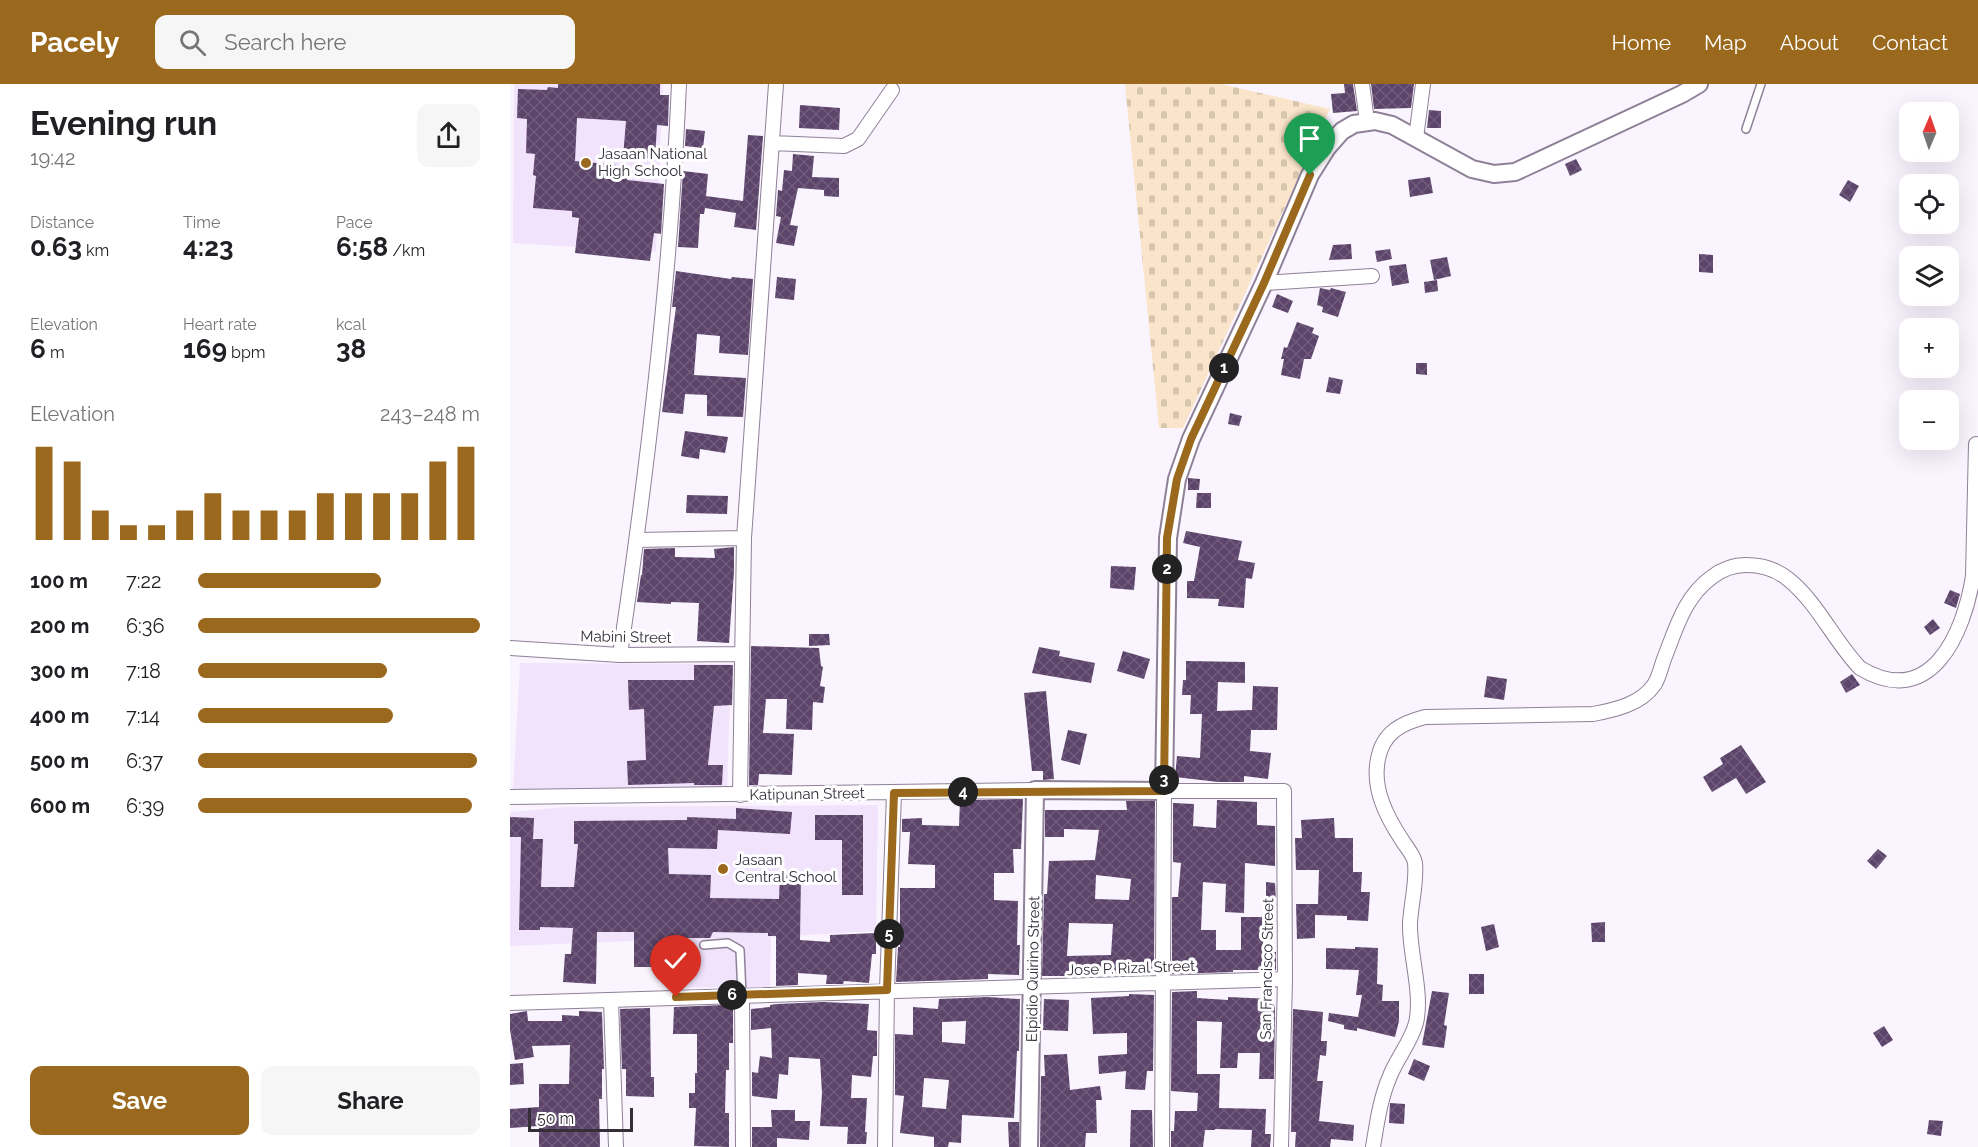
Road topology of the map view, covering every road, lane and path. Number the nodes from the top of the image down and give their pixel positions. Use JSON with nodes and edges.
{"nodes":[{"id":1,"x":679,"y":84,"type":"edge"},
{"id":2,"x":776,"y":84,"type":"edge"},
{"id":3,"x":1362,"y":84,"type":"edge"},
{"id":4,"x":1423,"y":84,"type":"edge"},
{"id":5,"x":1699,"y":84,"type":"edge"},
{"id":6,"x":1761,"y":84,"type":"edge"},
{"id":7,"x":892,"y":90,"type":"dead end"},
{"id":8,"x":1367,"y":121,"type":"junction"},
{"id":9,"x":1746,"y":129,"type":"dead end"},
{"id":10,"x":1416,"y":138,"type":"junction"},
{"id":11,"x":772,"y":143,"type":"junction"},
{"id":12,"x":1372,"y":276,"type":"dead end"},
{"id":13,"x":1264,"y":283,"type":"junction"},
{"id":14,"x":1976,"y":444,"type":"dead end"},
{"id":15,"x":744,"y":538,"type":"junction"},
{"id":16,"x":637,"y":540,"type":"junction"},
{"id":17,"x":510,"y":648,"type":"edge"},
{"id":18,"x":741,"y":654,"type":"junction"},
{"id":19,"x":620,"y":655,"type":"junction"},
{"id":20,"x":1035,"y":790,"type":"junction"},
{"id":21,"x":1164,"y":791,"type":"junction"},
{"id":22,"x":1284,"y":791,"type":"joint"},
{"id":23,"x":894,"y":793,"type":"junction"},
{"id":24,"x":740,"y":795,"type":"junction"},
{"id":25,"x":510,"y":797,"type":"edge"},
{"id":26,"x":704,"y":945,"type":"dead end"},
{"id":27,"x":1285,"y":979,"type":"junction"},
{"id":28,"x":1163,"y":983,"type":"junction"},
{"id":29,"x":1033,"y":988,"type":"junction"},
{"id":30,"x":887,"y":990,"type":"junction"},
{"id":31,"x":742,"y":995,"type":"junction"},
{"id":32,"x":611,"y":1000,"type":"junction"},
{"id":33,"x":510,"y":1002,"type":"edge"},
{"id":34,"x":616,"y":1147,"type":"edge"},
{"id":35,"x":743,"y":1147,"type":"edge"},
{"id":36,"x":885,"y":1147,"type":"edge"},
{"id":37,"x":1029,"y":1147,"type":"edge"},
{"id":38,"x":1162,"y":1147,"type":"edge"},
{"id":39,"x":1281,"y":1147,"type":"edge"},
{"id":40,"x":1373,"y":1147,"type":"edge"}],
"edges":[{"from":1,"to":16,"type":"street"},
{"from":2,"to":11,"type":"street"},
{"from":3,"to":8,"type":"street"},
{"from":4,"to":10,"type":"street"},
{"from":5,"to":10,"type":"street"},
{"from":6,"to":9,"type":"lane"},
{"from":7,"to":11,"type":"street"},
{"from":8,"to":10,"type":"street"},
{"from":8,"to":13,"type":"street"},
{"from":11,"to":15,"type":"street"},
{"from":12,"to":13,"type":"street"},
{"from":13,"to":21,"type":"street"},
{"from":14,"to":40,"type":"street"},
{"from":15,"to":16,"type":"street"},
{"from":15,"to":18,"type":"street"},
{"from":16,"to":19,"type":"street"},
{"from":17,"to":19,"type":"street","name":"Mabini Street"},
{"from":18,"to":19,"type":"street","name":"Mabini Street"},
{"from":18,"to":24,"type":"street"},
{"from":20,"to":21,"type":"street","name":"Katipunan Street"},
{"from":20,"to":23,"type":"street","name":"Katipunan Street"},
{"from":20,"to":29,"type":"street","name":"Elpidio Quirino Street"},
{"from":21,"to":22,"type":"street","name":"Katipunan Street"},
{"from":21,"to":28,"type":"street"},
{"from":22,"to":27,"type":"street","name":"San Francisco Street"},
{"from":23,"to":24,"type":"street","name":"Katipunan Street"},
{"from":23,"to":30,"type":"street"},
{"from":24,"to":25,"type":"street","name":"Katipunan Street"},
{"from":26,"to":31,"type":"lane"},
{"from":27,"to":28,"type":"street","name":"Jose P. Rizal Street"},
{"from":27,"to":39,"type":"street","name":"San Francisco Street"},
{"from":28,"to":29,"type":"street","name":"Jose P. Rizal Street"},
{"from":28,"to":38,"type":"street"},
{"from":29,"to":30,"type":"street","name":"Jose P. Rizal Street"},
{"from":29,"to":37,"type":"street","name":"Elpidio Quirino Street"},
{"from":30,"to":31,"type":"street","name":"Jose P. Rizal Street"},
{"from":30,"to":36,"type":"street"},
{"from":31,"to":32,"type":"street","name":"Jose P. Rizal Street"},
{"from":31,"to":35,"type":"street"},
{"from":32,"to":33,"type":"street","name":"Jose P. Rizal Street"},
{"from":32,"to":34,"type":"street"}]}
